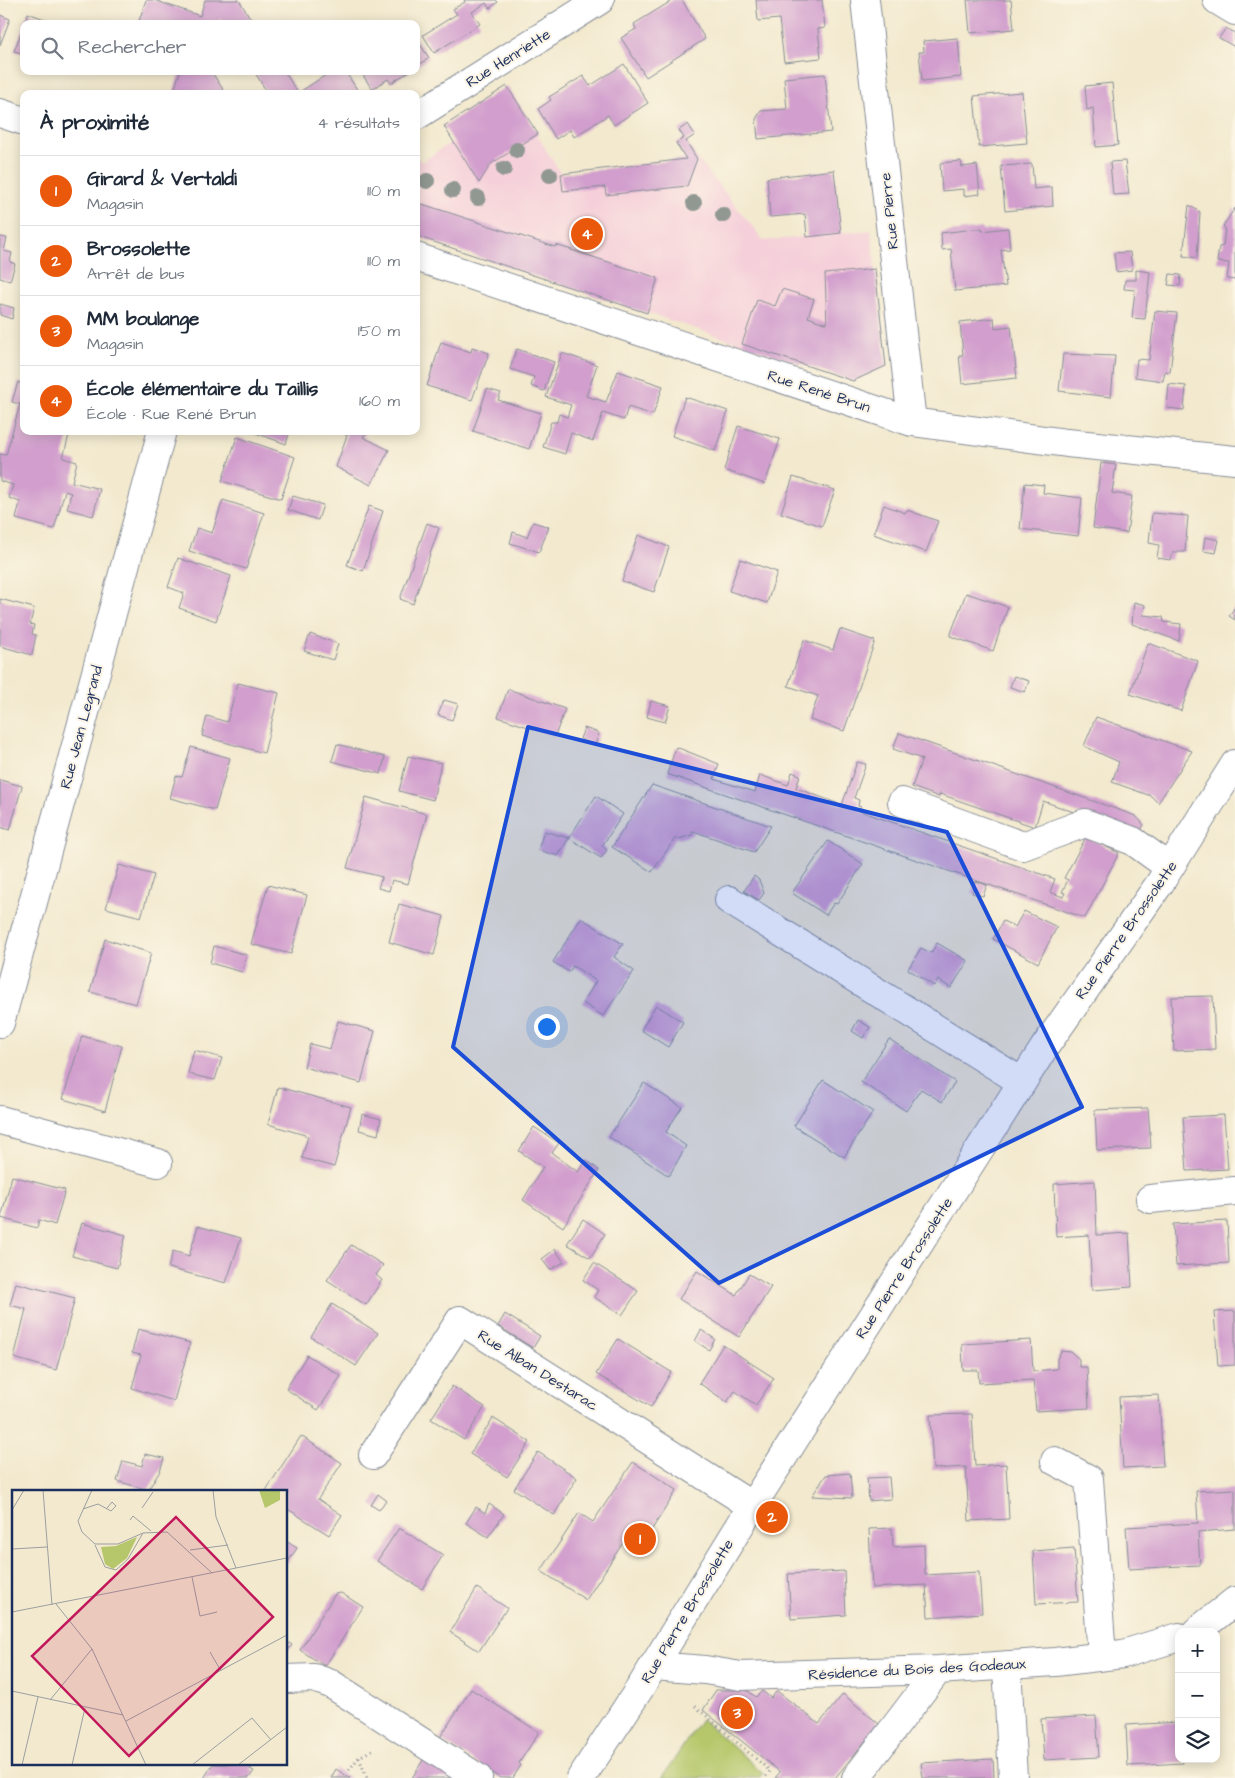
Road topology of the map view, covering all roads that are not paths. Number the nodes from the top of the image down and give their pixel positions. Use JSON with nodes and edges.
{"nodes":[{"id":1,"x":600,"y":0,"type":"edge"},
{"id":2,"x":865,"y":0,"type":"edge"},
{"id":3,"x":1217,"y":0,"type":"edge"},
{"id":4,"x":571,"y":7,"type":"edge"},
{"id":5,"x":1235,"y":11,"type":"edge"},
{"id":6,"x":0,"y":113,"type":"edge"},
{"id":7,"x":420,"y":113,"type":"edge"},
{"id":8,"x":20,"y":120,"type":"edge"},
{"id":9,"x":420,"y":258,"type":"edge"},
{"id":10,"x":912,"y":422,"type":"junction"},
{"id":11,"x":161,"y":435,"type":"edge"},
{"id":12,"x":1235,"y":460,"type":"edge"},
{"id":13,"x":1235,"y":764,"type":"edge"},
{"id":14,"x":902,"y":802,"type":"dead end"},
{"id":15,"x":1170,"y":868,"type":"junction"},
{"id":16,"x":729,"y":900,"type":"dead end"},
{"id":17,"x":0,"y":1023,"type":"edge"},
{"id":18,"x":1022,"y":1082,"type":"junction"},
{"id":19,"x":0,"y":1120,"type":"edge"},
{"id":20,"x":158,"y":1163,"type":"dead end"},
{"id":21,"x":1235,"y":1191,"type":"edge"},
{"id":22,"x":1150,"y":1199,"type":"dead end"},
{"id":23,"x":373,"y":1455,"type":"dead end"},
{"id":24,"x":1055,"y":1461,"type":"dead end"},
{"id":25,"x":752,"y":1506,"type":"junction"},
{"id":26,"x":1235,"y":1601,"type":"edge"},
{"id":27,"x":1201,"y":1628,"type":"edge"},
{"id":28,"x":1175,"y":1639,"type":"edge"},
{"id":29,"x":1102,"y":1656,"type":"junction"},
{"id":30,"x":1007,"y":1665,"type":"junction"},
{"id":31,"x":653,"y":1666,"type":"junction"},
{"id":32,"x":938,"y":1670,"type":"junction"},
{"id":33,"x":288,"y":1679,"type":"edge"},
{"id":34,"x":478,"y":1778,"type":"edge"},
{"id":35,"x":581,"y":1778,"type":"edge"},
{"id":36,"x":856,"y":1778,"type":"edge"},
{"id":37,"x":1013,"y":1778,"type":"edge"}],
"edges":[{"from":1,"to":4,"type":"street","name":"Rue Henriette"},
{"from":2,"to":10,"type":"street","name":"Rue Pierre"},
{"from":3,"to":5,"type":"street"},
{"from":4,"to":7,"type":"street","name":"Rue Henriette"},
{"from":6,"to":8,"type":"street"},
{"from":9,"to":10,"type":"street","name":"Rue René Brun"},
{"from":10,"to":12,"type":"street","name":"Rue René Brun"},
{"from":11,"to":17,"type":"street","name":"Rue Jean Legrand"},
{"from":13,"to":15,"type":"street","name":"Rue Pierre Brossolette"},
{"from":14,"to":15,"type":"street"},
{"from":15,"to":18,"type":"street","name":"Rue Pierre Brossolette"},
{"from":16,"to":18,"type":"street"},
{"from":18,"to":25,"type":"street","name":"Rue Pierre Brossolette"},
{"from":19,"to":20,"type":"street"},
{"from":21,"to":22,"type":"street"},
{"from":23,"to":25,"type":"street","name":"Rue Alban Destarac"},
{"from":24,"to":29,"type":"street"},
{"from":25,"to":31,"type":"street","name":"Rue Pierre Brossolette"},
{"from":26,"to":27,"type":"street"},
{"from":28,"to":29,"type":"street","name":"Résidence du Bois des Godeaux"},
{"from":29,"to":30,"type":"street","name":"Résidence du Bois des Godeaux"},
{"from":30,"to":32,"type":"street","name":"Résidence du Bois des Godeaux"},
{"from":30,"to":37,"type":"street"},
{"from":31,"to":32,"type":"street","name":"Résidence du Bois des Godeaux"},
{"from":31,"to":35,"type":"street","name":"Rue Pierre Brossolette"},
{"from":32,"to":36,"type":"street"},
{"from":33,"to":34,"type":"street"}]}
